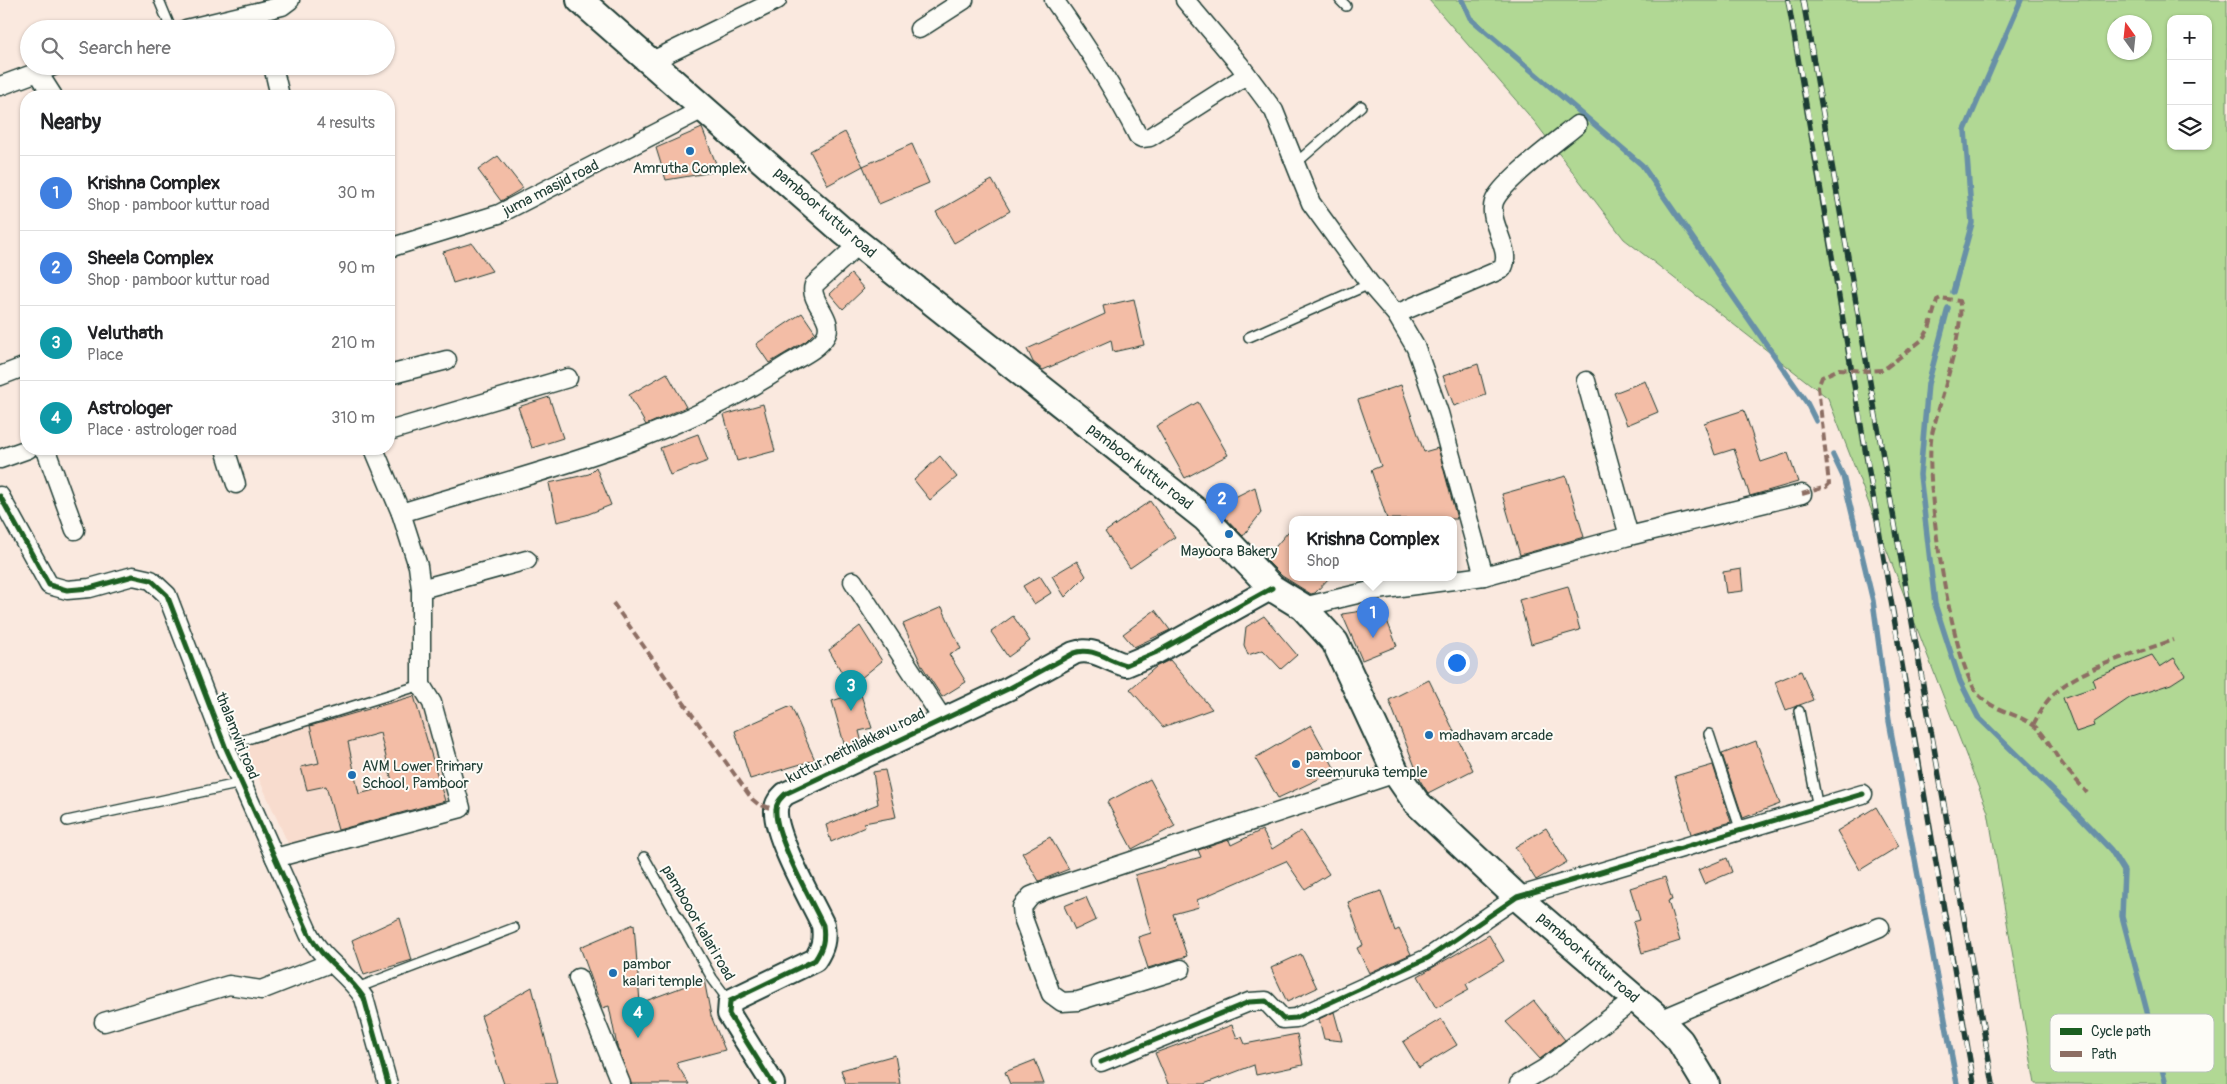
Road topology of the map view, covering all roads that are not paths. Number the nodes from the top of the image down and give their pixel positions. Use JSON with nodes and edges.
{"nodes":[{"id":1,"x":158,"y":0,"type":"edge"},
{"id":2,"x":290,"y":0,"type":"edge"},
{"id":3,"x":580,"y":0,"type":"edge"},
{"id":4,"x":777,"y":0,"type":"edge"},
{"id":5,"x":964,"y":0,"type":"edge"},
{"id":6,"x":1054,"y":0,"type":"edge"},
{"id":7,"x":1185,"y":0,"type":"edge"},
{"id":8,"x":167,"y":20,"type":"edge"},
{"id":9,"x":262,"y":20,"type":"edge"},
{"id":10,"x":919,"y":29,"type":"dead end"},
{"id":11,"x":650,"y":62,"type":"junction"},
{"id":12,"x":27,"y":75,"type":"edge"},
{"id":13,"x":40,"y":75,"type":"edge"},
{"id":14,"x":275,"y":75,"type":"edge"},
{"id":15,"x":1247,"y":75,"type":"junction"},
{"id":16,"x":0,"y":86,"type":"edge"},
{"id":17,"x":49,"y":90,"type":"edge"},
{"id":18,"x":279,"y":90,"type":"edge"},
{"id":19,"x":1361,"y":106,"type":"dead end"},
{"id":20,"x":704,"y":108,"type":"junction"},
{"id":21,"x":1577,"y":125,"type":"dead end"},
{"id":22,"x":1294,"y":164,"type":"junction"},
{"id":23,"x":859,"y":244,"type":"junction"},
{"id":24,"x":395,"y":246,"type":"edge"},
{"id":25,"x":1370,"y":284,"type":"junction"},
{"id":26,"x":1396,"y":314,"type":"junction"},
{"id":27,"x":1249,"y":337,"type":"dead end"},
{"id":28,"x":447,"y":360,"type":"dead end"},
{"id":29,"x":20,"y":368,"type":"edge"},
{"id":30,"x":395,"y":373,"type":"edge"},
{"id":31,"x":0,"y":376,"type":"edge"},
{"id":32,"x":568,"y":378,"type":"dead end"},
{"id":33,"x":1586,"y":381,"type":"dead end"},
{"id":34,"x":395,"y":429,"type":"edge"},
{"id":35,"x":20,"y":452,"type":"edge"},
{"id":36,"x":48,"y":455,"type":"edge"},
{"id":37,"x":227,"y":455,"type":"edge"},
{"id":38,"x":377,"y":455,"type":"edge"},
{"id":39,"x":0,"y":459,"type":"edge"},
{"id":40,"x":236,"y":484,"type":"dead end"},
{"id":41,"x":1802,"y":494,"type":"dead end"},
{"id":42,"x":0,"y":496,"type":"edge"},
{"id":43,"x":401,"y":513,"type":"junction"},
{"id":44,"x":75,"y":530,"type":"dead end"},
{"id":45,"x":1629,"y":536,"type":"junction"},
{"id":46,"x":527,"y":560,"type":"dead end"},
{"id":47,"x":1484,"y":576,"type":"junction"},
{"id":48,"x":1457,"y":580,"type":"edge"},
{"id":49,"x":853,"y":581,"type":"dead end"},
{"id":50,"x":1446,"y":581,"type":"edge"},
{"id":51,"x":1272,"y":588,"type":"junction"},
{"id":52,"x":421,"y":589,"type":"junction"},
{"id":53,"x":1303,"y":607,"type":"junction"},
{"id":54,"x":422,"y":685,"type":"junction"},
{"id":55,"x":1799,"y":711,"type":"dead end"},
{"id":56,"x":942,"y":718,"type":"junction"},
{"id":57,"x":1709,"y":734,"type":"dead end"},
{"id":58,"x":225,"y":746,"type":"junction"},
{"id":59,"x":1396,"y":773,"type":"junction"},
{"id":60,"x":242,"y":783,"type":"junction"},
{"id":61,"x":1863,"y":794,"type":"dead end"},
{"id":62,"x":1818,"y":808,"type":"junction"},
{"id":63,"x":67,"y":821,"type":"dead end"},
{"id":64,"x":1740,"y":831,"type":"junction"},
{"id":65,"x":644,"y":857,"type":"dead end"},
{"id":66,"x":275,"y":858,"type":"junction"},
{"id":67,"x":1517,"y":896,"type":"junction"},
{"id":68,"x":1880,"y":927,"type":"dead end"},
{"id":69,"x":514,"y":928,"type":"dead end"},
{"id":70,"x":330,"y":963,"type":"junction"},
{"id":71,"x":1181,"y":969,"type":"dead end"},
{"id":72,"x":578,"y":978,"type":"dead end"},
{"id":73,"x":357,"y":988,"type":"junction"},
{"id":74,"x":1636,"y":998,"type":"junction"},
{"id":75,"x":730,"y":1001,"type":"junction"},
{"id":76,"x":1660,"y":1020,"type":"junction"},
{"id":77,"x":104,"y":1022,"type":"dead end"},
{"id":78,"x":1101,"y":1062,"type":"dead end"},
{"id":79,"x":388,"y":1084,"type":"edge"},
{"id":80,"x":621,"y":1084,"type":"edge"},
{"id":81,"x":773,"y":1084,"type":"edge"},
{"id":82,"x":1519,"y":1084,"type":"edge"},
{"id":83,"x":1706,"y":1084,"type":"edge"}],
"edges":[{"from":1,"to":8,"type":"lane"},
{"from":2,"to":9,"type":"street"},
{"from":3,"to":11,"type":"main road","name":"pamboor kuttur road"},
{"from":4,"to":11,"type":"street"},
{"from":5,"to":10,"type":"street"},
{"from":6,"to":15,"type":"street"},
{"from":7,"to":15,"type":"street"},
{"from":11,"to":20,"type":"main road","name":"pamboor kuttur road"},
{"from":12,"to":16,"type":"street"},
{"from":13,"to":17,"type":"street"},
{"from":14,"to":18,"type":"street"},
{"from":15,"to":22,"type":"street"},
{"from":19,"to":22,"type":"lane"},
{"from":20,"to":23,"type":"main road","name":"pamboor kuttur road"},
{"from":20,"to":24,"type":"street","name":"juma masjid road"},
{"from":21,"to":26,"type":"street"},
{"from":22,"to":25,"type":"street"},
{"from":23,"to":43,"type":"street"},
{"from":23,"to":51,"type":"main road","name":"pamboor kuttur road"},
{"from":25,"to":26,"type":"street"},
{"from":25,"to":27,"type":"lane"},
{"from":26,"to":47,"type":"street"},
{"from":28,"to":30,"type":"street"},
{"from":29,"to":31,"type":"street"},
{"from":32,"to":34,"type":"street"},
{"from":33,"to":45,"type":"street"},
{"from":35,"to":39,"type":"street"},
{"from":36,"to":44,"type":"street"},
{"from":37,"to":40,"type":"street"},
{"from":38,"to":43,"type":"street"},
{"from":41,"to":45,"type":"street"},
{"from":42,"to":58,"type":"street","name":"thalamviri road"},
{"from":43,"to":52,"type":"street"},
{"from":45,"to":47,"type":"street"},
{"from":46,"to":52,"type":"street"},
{"from":47,"to":48,"type":"street"},
{"from":49,"to":56,"type":"street"},
{"from":50,"to":53,"type":"street"},
{"from":51,"to":53,"type":"main road","name":"pamboor kuttur road"},
{"from":51,"to":56,"type":"street","name":"kuttur neithilakkavu road"},
{"from":52,"to":54,"type":"street"},
{"from":53,"to":59,"type":"main road","name":"pamboor kuttur road"},
{"from":54,"to":58,"type":"lane"},
{"from":54,"to":66,"type":"street"},
{"from":55,"to":62,"type":"lane"},
{"from":56,"to":75,"type":"street","name":"kuttur neithilakkavu road"},
{"from":57,"to":64,"type":"lane"},
{"from":58,"to":60,"type":"street","name":"thalamviri road"},
{"from":59,"to":67,"type":"main road","name":"pamboor kuttur road"},
{"from":59,"to":71,"type":"street"},
{"from":60,"to":63,"type":"lane"},
{"from":60,"to":66,"type":"street","name":"thalamviri road"},
{"from":61,"to":62,"type":"street"},
{"from":62,"to":64,"type":"street"},
{"from":64,"to":67,"type":"street"},
{"from":65,"to":75,"type":"lane","name":"pambooor kalari road"},
{"from":66,"to":70,"type":"street","name":"thalamviri road"},
{"from":67,"to":74,"type":"main road","name":"pamboor kuttur road"},
{"from":67,"to":78,"type":"street"},
{"from":68,"to":76,"type":"street"},
{"from":69,"to":73,"type":"lane"},
{"from":70,"to":73,"type":"street","name":"thalamviri road"},
{"from":70,"to":77,"type":"street"},
{"from":72,"to":80,"type":"street"},
{"from":73,"to":79,"type":"street","name":"thalamviri road"},
{"from":74,"to":76,"type":"main road","name":"pamboor kuttur road"},
{"from":74,"to":82,"type":"street"},
{"from":75,"to":81,"type":"street"},
{"from":76,"to":83,"type":"main road","name":"pamboor kuttur road"}]}
